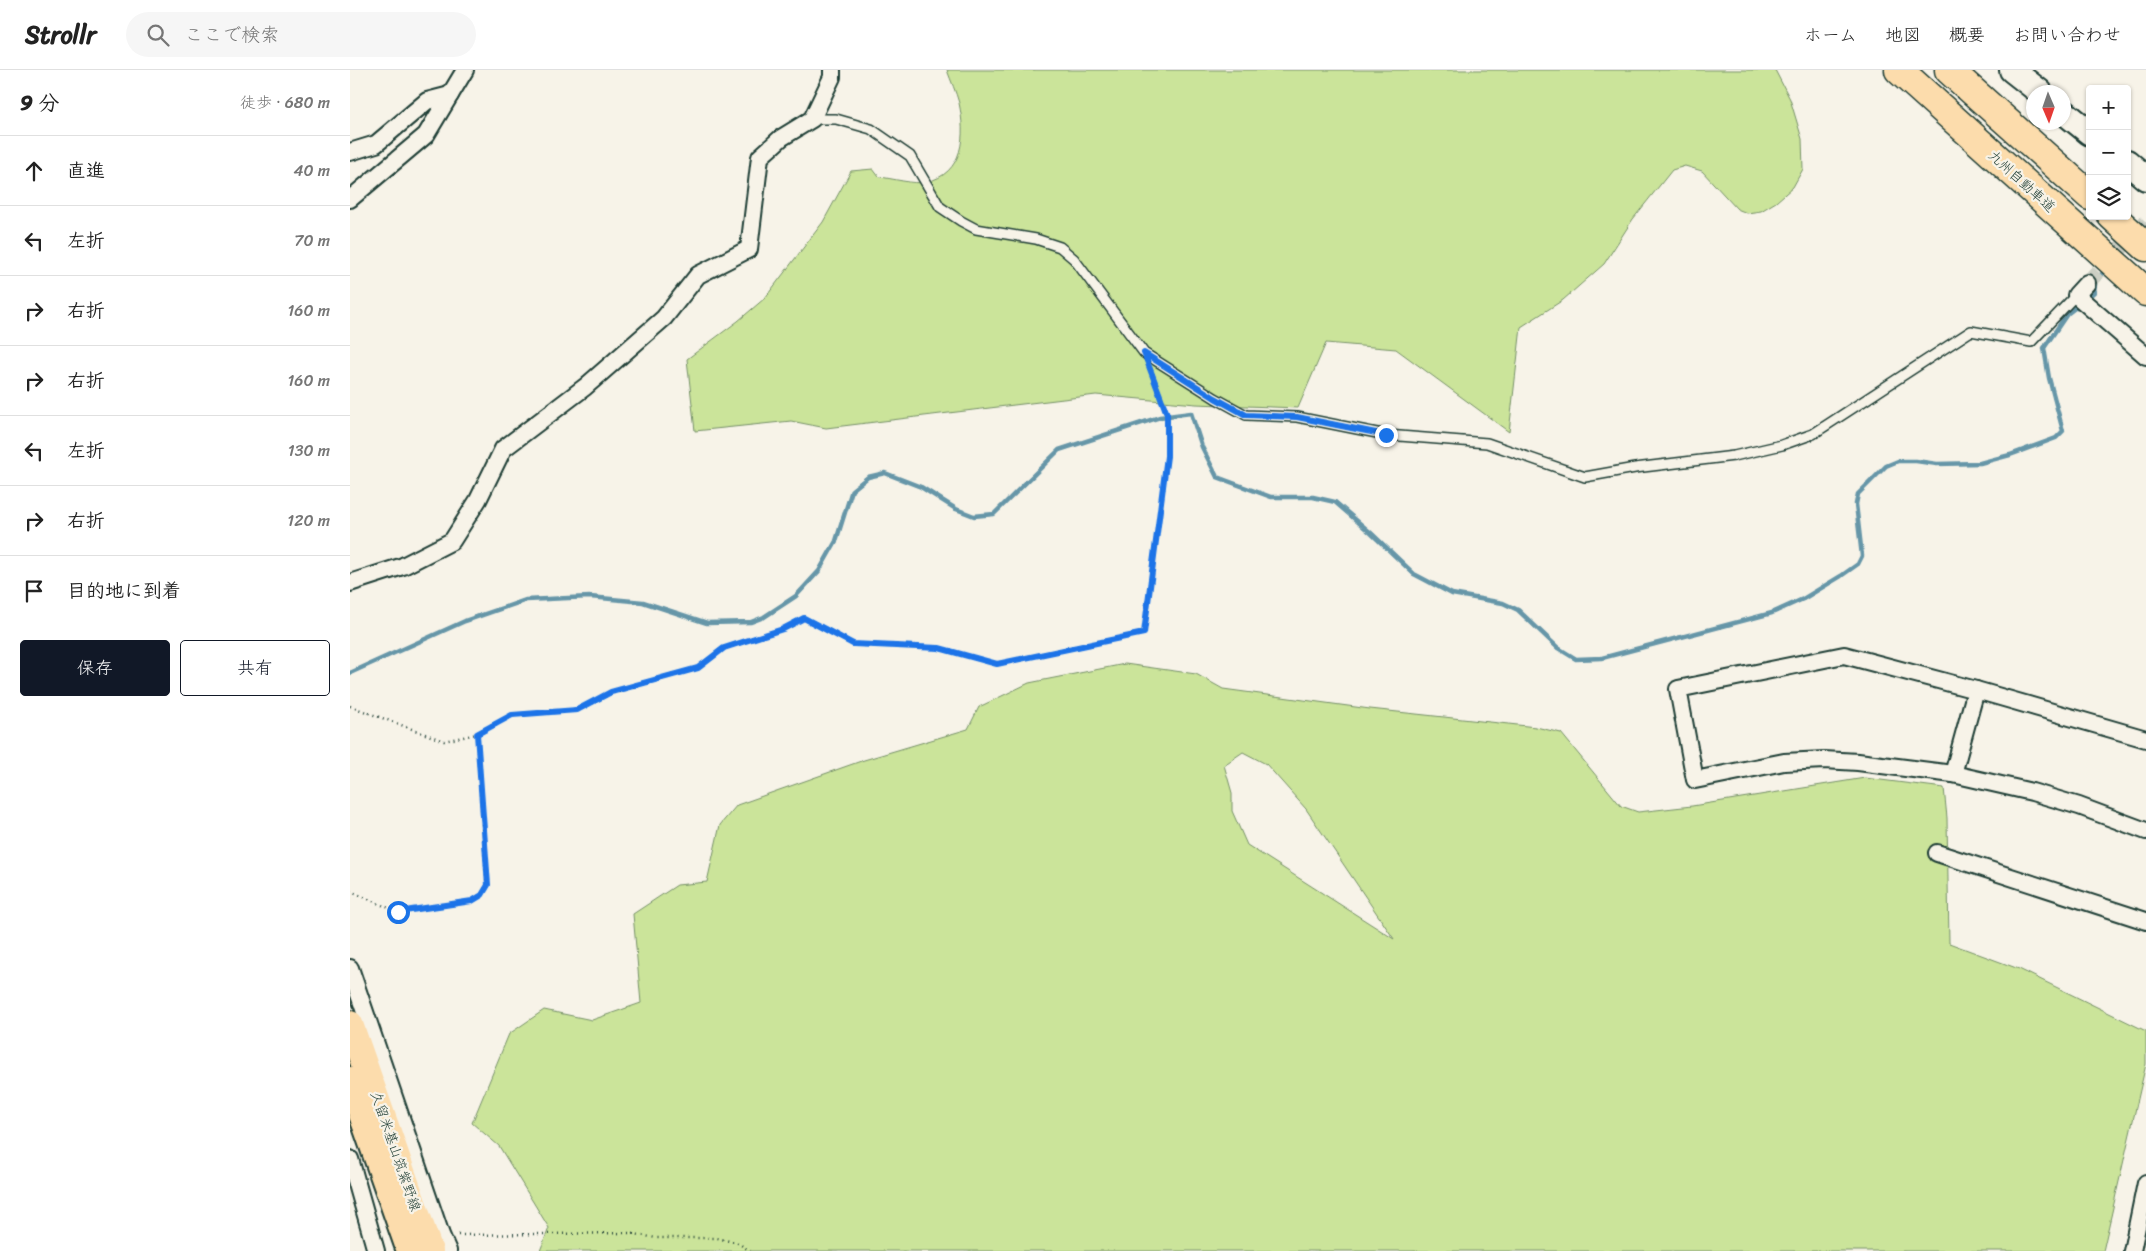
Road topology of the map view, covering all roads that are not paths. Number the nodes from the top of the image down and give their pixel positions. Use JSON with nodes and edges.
{"nodes":[{"id":1,"x":465,"y":70,"type":"edge"},
{"id":2,"x":832,"y":70,"type":"edge"},
{"id":3,"x":1898,"y":70,"type":"edge"},
{"id":4,"x":1949,"y":70,"type":"edge"},
{"id":5,"x":2012,"y":70,"type":"edge"},
{"id":6,"x":2031,"y":85,"type":"edge"},
{"id":7,"x":450,"y":95,"type":"junction"},
{"id":8,"x":2071,"y":118,"type":"edge"},
{"id":9,"x":812,"y":119,"type":"junction"},
{"id":10,"x":2086,"y":130,"type":"edge"},
{"id":11,"x":350,"y":152,"type":"edge"},
{"id":12,"x":2131,"y":165,"type":"edge"},
{"id":13,"x":2146,"y":178,"type":"edge"},
{"id":14,"x":2086,"y":192,"type":"edge"},
{"id":15,"x":350,"y":198,"type":"edge"},
{"id":16,"x":2116,"y":220,"type":"edge"},
{"id":17,"x":2146,"y":247,"type":"edge"},
{"id":18,"x":2081,"y":289,"type":"joint"},
{"id":19,"x":2146,"y":292,"type":"edge"},
{"id":20,"x":2146,"y":356,"type":"edge"},
{"id":21,"x":350,"y":583,"type":"edge"},
{"id":22,"x":1976,"y":690,"type":"junction"},
{"id":23,"x":2146,"y":739,"type":"edge"},
{"id":24,"x":1953,"y":774,"type":"junction"},
{"id":25,"x":2146,"y":831,"type":"edge"},
{"id":26,"x":1938,"y":853,"type":"dead end"},
{"id":27,"x":2146,"y":921,"type":"edge"},
{"id":28,"x":350,"y":968,"type":"edge"},
{"id":29,"x":350,"y":1024,"type":"edge"},
{"id":30,"x":350,"y":1080,"type":"edge"},
{"id":31,"x":350,"y":1158,"type":"edge"},
{"id":32,"x":2146,"y":1183,"type":"edge"},
{"id":33,"x":435,"y":1243,"type":"edge"},
{"id":34,"x":376,"y":1251,"type":"edge"},
{"id":35,"x":410,"y":1251,"type":"edge"},
{"id":36,"x":448,"y":1251,"type":"edge"},
{"id":37,"x":2132,"y":1251,"type":"edge"}],
"edges":[{"from":1,"to":7,"type":"street"},
{"from":2,"to":9,"type":"street"},
{"from":3,"to":19,"type":"highway","name":"九州自動車道"},
{"from":4,"to":14,"type":"highway"},
{"from":5,"to":6,"type":"main road"},
{"from":7,"to":11,"type":"street"},
{"from":7,"to":15,"type":"street"},
{"from":8,"to":10,"type":"main road"},
{"from":9,"to":18,"type":"lane"},
{"from":9,"to":21,"type":"street"},
{"from":12,"to":13,"type":"main road"},
{"from":16,"to":17,"type":"highway"},
{"from":18,"to":20,"type":"street"},
{"from":22,"to":23,"type":"street"},
{"from":22,"to":24,"type":"street"},
{"from":22,"to":24,"type":"street"},
{"from":24,"to":25,"type":"street"},
{"from":26,"to":27,"type":"street"},
{"from":28,"to":33,"type":"street"},
{"from":29,"to":33,"type":"main road","name":"久留米基山筑紫野線"},
{"from":30,"to":35,"type":"main road","name":"久留米基山筑紫野線"},
{"from":31,"to":34,"type":"street"},
{"from":32,"to":37,"type":"street"},
{"from":33,"to":36,"type":"street"}]}
